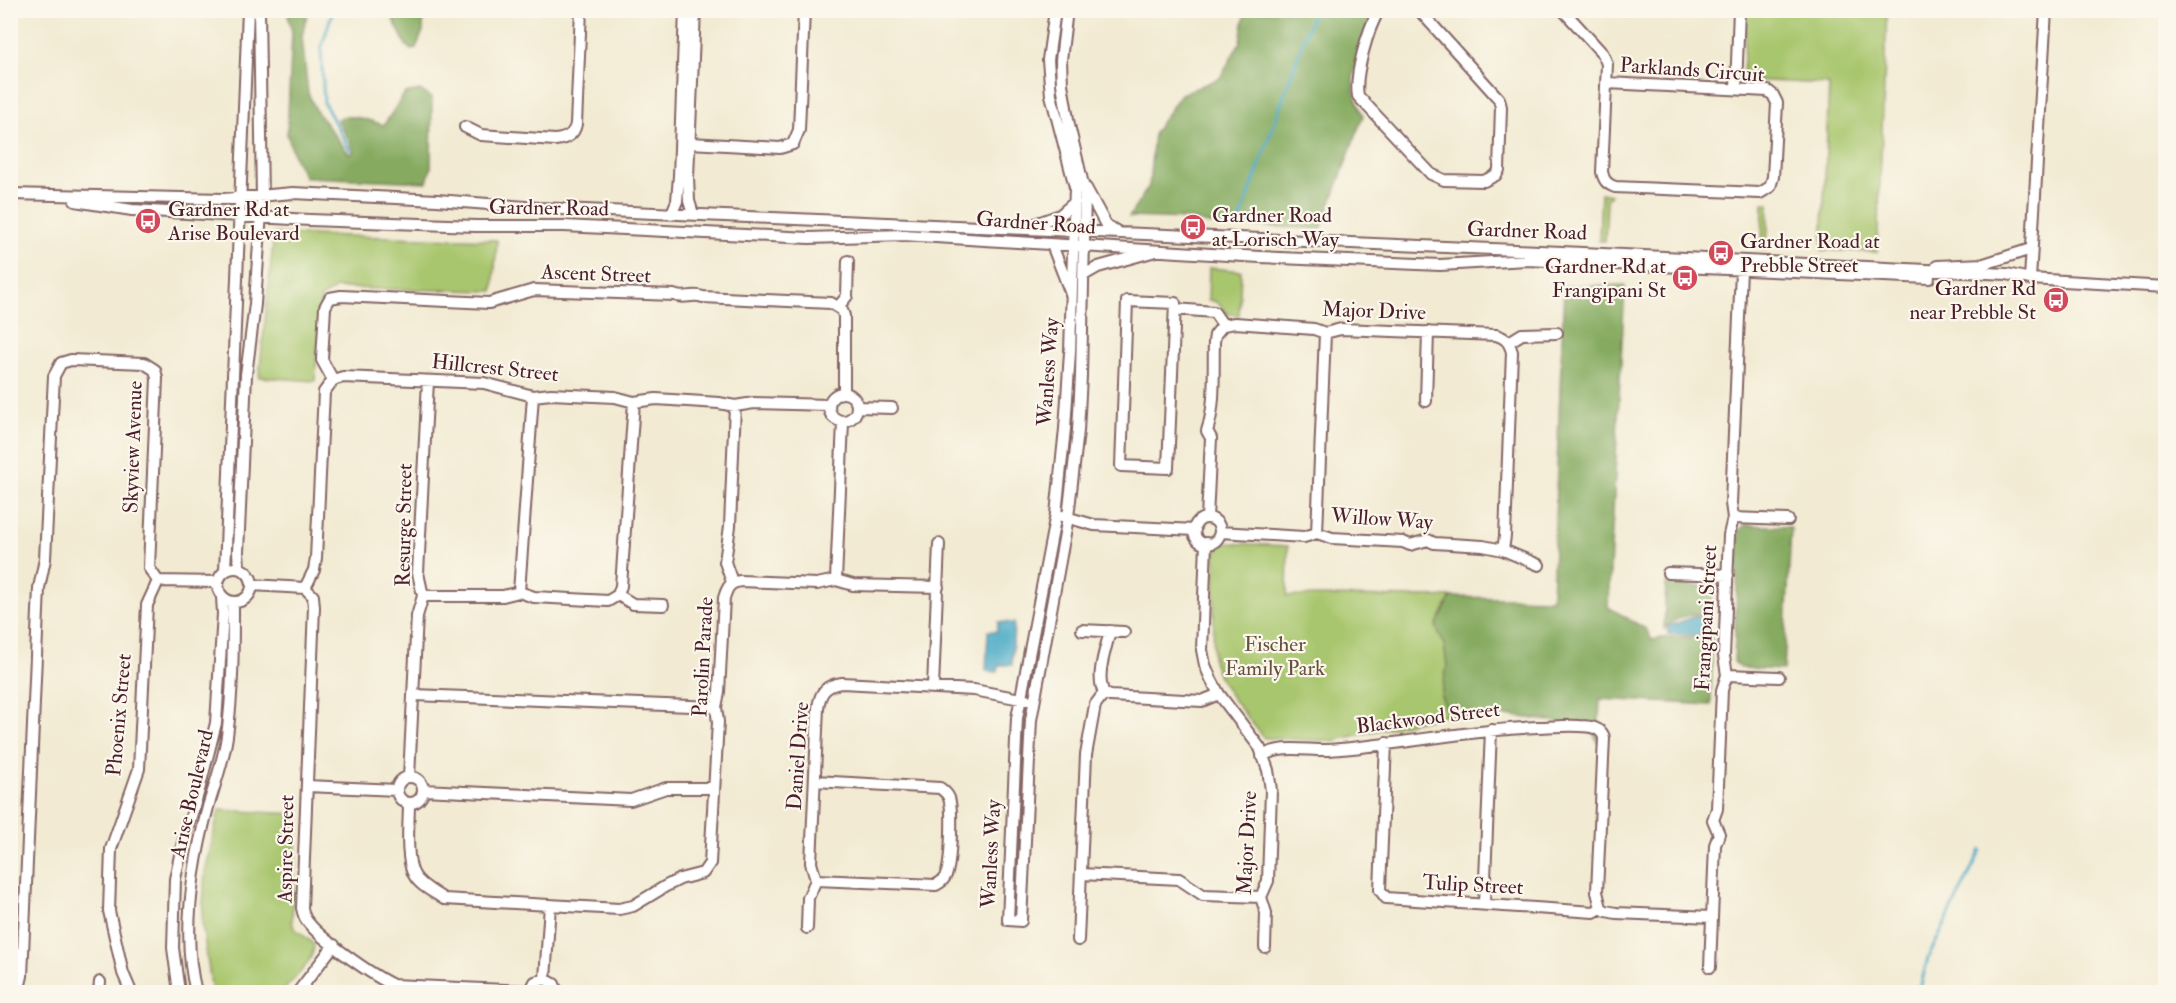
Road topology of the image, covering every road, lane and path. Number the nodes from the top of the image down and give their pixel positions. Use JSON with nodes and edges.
{"nodes":[{"id":1,"x":581,"y":10,"type":"edge"},
{"id":2,"x":685,"y":10,"type":"edge"},
{"id":3,"x":694,"y":10,"type":"edge"},
{"id":4,"x":804,"y":10,"type":"edge"},
{"id":5,"x":1055,"y":10,"type":"edge"},
{"id":6,"x":1067,"y":10,"type":"edge"},
{"id":7,"x":1378,"y":10,"type":"edge"},
{"id":8,"x":1419,"y":10,"type":"edge"},
{"id":9,"x":1563,"y":10,"type":"edge"},
{"id":10,"x":1739,"y":10,"type":"edge"},
{"id":11,"x":2046,"y":10,"type":"edge"},
{"id":12,"x":254,"y":16,"type":"edge"},
{"id":13,"x":1607,"y":83,"type":"junction"},
{"id":14,"x":1736,"y":88,"type":"junction"},
{"id":15,"x":465,"y":127,"type":"dead end"},
{"id":16,"x":690,"y":143,"type":"junction"},
{"id":17,"x":1085,"y":185,"type":"junction"},
{"id":18,"x":10,"y":194,"type":"edge"},
{"id":19,"x":39,"y":195,"type":"junction"},
{"id":20,"x":262,"y":196,"type":"junction"},
{"id":21,"x":239,"y":199,"type":"junction"},
{"id":22,"x":1076,"y":202,"type":"junction"},
{"id":23,"x":538,"y":208,"type":"junction"},
{"id":24,"x":672,"y":213,"type":"junction"},
{"id":25,"x":693,"y":214,"type":"junction"},
{"id":26,"x":238,"y":217,"type":"junction"},
{"id":27,"x":261,"y":218,"type":"junction"},
{"id":28,"x":564,"y":226,"type":"junction"},
{"id":29,"x":1023,"y":229,"type":"junction"},
{"id":30,"x":1080,"y":231,"type":"junction"},
{"id":31,"x":1120,"y":232,"type":"junction"},
{"id":32,"x":1052,"y":245,"type":"junction"},
{"id":33,"x":1079,"y":246,"type":"junction"},
{"id":34,"x":2031,"y":249,"type":"junction"},
{"id":35,"x":1158,"y":250,"type":"junction"},
{"id":36,"x":848,"y":261,"type":"dead end"},
{"id":37,"x":1741,"y":270,"type":"junction"},
{"id":38,"x":1919,"y":270,"type":"junction"},
{"id":39,"x":1084,"y":275,"type":"junction"},
{"id":40,"x":2030,"y":279,"type":"junction"},
{"id":41,"x":2166,"y":286,"type":"edge"},
{"id":42,"x":1072,"y":297,"type":"junction"},
{"id":43,"x":838,"y":306,"type":"junction"},
{"id":44,"x":1175,"y":309,"type":"junction"},
{"id":45,"x":1223,"y":326,"type":"junction"},
{"id":46,"x":1428,"y":332,"type":"junction"},
{"id":47,"x":1325,"y":333,"type":"junction"},
{"id":48,"x":1557,"y":333,"type":"dead end"},
{"id":49,"x":1509,"y":342,"type":"junction"},
{"id":50,"x":333,"y":380,"type":"junction"},
{"id":51,"x":428,"y":381,"type":"junction"},
{"id":52,"x":844,"y":393,"type":"junction"},
{"id":53,"x":533,"y":396,"type":"junction"},
{"id":54,"x":1426,"y":401,"type":"dead end"},
{"id":55,"x":634,"y":402,"type":"junction"},
{"id":56,"x":829,"y":405,"type":"junction"},
{"id":57,"x":735,"y":406,"type":"junction"},
{"id":58,"x":858,"y":407,"type":"junction"},
{"id":59,"x":891,"y":408,"type":"dead end"},
{"id":60,"x":843,"y":422,"type":"junction"},
{"id":61,"x":1056,"y":514,"type":"junction"},
{"id":62,"x":1068,"y":517,"type":"junction"},
{"id":63,"x":1207,"y":518,"type":"junction"},
{"id":64,"x":1733,"y":518,"type":"junction"},
{"id":65,"x":1788,"y":520,"type":"dead end"},
{"id":66,"x":1195,"y":530,"type":"junction"},
{"id":67,"x":1220,"y":532,"type":"junction"},
{"id":68,"x":1317,"y":533,"type":"junction"},
{"id":69,"x":1206,"y":543,"type":"junction"},
{"id":70,"x":939,"y":544,"type":"dead end"},
{"id":71,"x":1503,"y":550,"type":"junction"},
{"id":72,"x":1539,"y":565,"type":"dead end"},
{"id":73,"x":239,"y":568,"type":"junction"},
{"id":74,"x":225,"y":571,"type":"junction"},
{"id":75,"x":1668,"y":573,"type":"dead end"},
{"id":76,"x":1728,"y":575,"type":"junction"},
{"id":77,"x":836,"y":580,"type":"junction"},
{"id":78,"x":158,"y":581,"type":"junction"},
{"id":79,"x":218,"y":582,"type":"junction"},
{"id":80,"x":732,"y":582,"type":"junction"},
{"id":81,"x":252,"y":585,"type":"junction"},
{"id":82,"x":938,"y":587,"type":"junction"},
{"id":83,"x":305,"y":588,"type":"junction"},
{"id":84,"x":519,"y":592,"type":"junction"},
{"id":85,"x":618,"y":595,"type":"junction"},
{"id":86,"x":423,"y":596,"type":"junction"},
{"id":87,"x":222,"y":597,"type":"junction"},
{"id":88,"x":233,"y":603,"type":"junction"},
{"id":89,"x":663,"y":605,"type":"dead end"},
{"id":90,"x":1082,"y":630,"type":"dead end"},
{"id":91,"x":1110,"y":632,"type":"junction"},
{"id":92,"x":1124,"y":632,"type":"dead end"},
{"id":93,"x":1727,"y":675,"type":"junction"},
{"id":94,"x":1779,"y":677,"type":"dead end"},
{"id":95,"x":933,"y":687,"type":"junction"},
{"id":96,"x":1104,"y":693,"type":"junction"},
{"id":97,"x":1219,"y":694,"type":"junction"},
{"id":98,"x":414,"y":695,"type":"junction"},
{"id":99,"x":1020,"y":699,"type":"junction"},
{"id":100,"x":1034,"y":702,"type":"junction"},
{"id":101,"x":716,"y":707,"type":"junction"},
{"id":102,"x":1491,"y":730,"type":"junction"},
{"id":103,"x":1386,"y":743,"type":"junction"},
{"id":104,"x":1262,"y":756,"type":"junction"},
{"id":105,"x":410,"y":777,"type":"junction"},
{"id":106,"x":815,"y":781,"type":"junction"},
{"id":107,"x":307,"y":786,"type":"junction"},
{"id":108,"x":714,"y":788,"type":"junction"},
{"id":109,"x":423,"y":789,"type":"junction"},
{"id":110,"x":397,"y":790,"type":"junction"},
{"id":111,"x":409,"y":803,"type":"junction"},
{"id":112,"x":1081,"y":874,"type":"junction"},
{"id":113,"x":816,"y":880,"type":"junction"},
{"id":114,"x":1261,"y":897,"type":"junction"},
{"id":115,"x":1484,"y":904,"type":"junction"},
{"id":116,"x":550,"y":905,"type":"junction"},
{"id":117,"x":1601,"y":908,"type":"junction"},
{"id":118,"x":1712,"y":917,"type":"junction"},
{"id":119,"x":807,"y":928,"type":"dead end"},
{"id":120,"x":1078,"y":940,"type":"dead end"},
{"id":121,"x":334,"y":945,"type":"junction"},
{"id":122,"x":1265,"y":947,"type":"dead end"},
{"id":123,"x":1710,"y":967,"type":"dead end"},
{"id":124,"x":545,"y":979,"type":"junction"},
{"id":125,"x":21,"y":991,"type":"edge"},
{"id":126,"x":530,"y":992,"type":"edge"},
{"id":127,"x":131,"y":993,"type":"edge"},
{"id":128,"x":179,"y":993,"type":"edge"},
{"id":129,"x":196,"y":993,"type":"edge"},
{"id":130,"x":298,"y":993,"type":"edge"},
{"id":131,"x":557,"y":993,"type":"edge"}],
"edges":[{"from":1,"to":15,"type":"street"},
{"from":2,"to":24,"type":"street"},
{"from":3,"to":16,"type":"street"},
{"from":4,"to":16,"type":"street"},
{"from":5,"to":22,"type":"street"},
{"from":6,"to":17,"type":"street"},
{"from":7,"to":8,"type":"street"},
{"from":9,"to":13,"type":"street","name":"Parklands Circuit"},
{"from":10,"to":14,"type":"street"},
{"from":11,"to":34,"type":"street"},
{"from":12,"to":20,"type":"street"},
{"from":12,"to":21,"type":"street"},
{"from":13,"to":14,"type":"street","name":"Parklands Circuit"},
{"from":13,"to":14,"type":"street","name":"Parklands Circuit"},
{"from":16,"to":25,"type":"street"},
{"from":17,"to":30,"type":"street"},
{"from":17,"to":31,"type":"street"},
{"from":18,"to":19,"type":"street","name":"Gardner Road"},
{"from":19,"to":21,"type":"street","name":"Gardner Road"},
{"from":19,"to":26,"type":"street","name":"Gardner Road"},
{"from":20,"to":21,"type":"street","name":"Gardner Road"},
{"from":20,"to":23,"type":"street","name":"Gardner Road"},
{"from":20,"to":27,"type":"street"},
{"from":21,"to":26,"type":"street"},
{"from":22,"to":29,"type":"street","name":"Gardner Road"},
{"from":22,"to":30,"type":"street"},
{"from":23,"to":24,"type":"street","name":"Gardner Road"},
{"from":23,"to":28,"type":"street"},
{"from":24,"to":25,"type":"street","name":"Gardner Road"},
{"from":25,"to":29,"type":"street","name":"Gardner Road"},
{"from":26,"to":27,"type":"street","name":"Gardner Road"},
{"from":26,"to":74,"type":"street"},
{"from":27,"to":28,"type":"street","name":"Gardner Road"},
{"from":27,"to":73,"type":"street"},
{"from":28,"to":32,"type":"street","name":"Gardner Road"},
{"from":29,"to":30,"type":"street","name":"Gardner Road"},
{"from":30,"to":31,"type":"street","name":"Gardner Road"},
{"from":30,"to":33,"type":"street"},
{"from":31,"to":38,"type":"street","name":"Gardner Road"},
{"from":32,"to":33,"type":"street","name":"Gardner Road"},
{"from":32,"to":42,"type":"street"},
{"from":33,"to":35,"type":"street","name":"Gardner Road"},
{"from":33,"to":39,"type":"street","name":"Wanless Way"},
{"from":33,"to":42,"type":"street","name":"Wanless Way"},
{"from":34,"to":38,"type":"street"},
{"from":34,"to":40,"type":"street"},
{"from":35,"to":37,"type":"street","name":"Gardner Road"},
{"from":35,"to":39,"type":"street"},
{"from":36,"to":43,"type":"street"},
{"from":37,"to":40,"type":"street","name":"Gardner Road"},
{"from":37,"to":64,"type":"street","name":"Frangipani Street"},
{"from":38,"to":40,"type":"street","name":"Gardner Road"},
{"from":39,"to":62,"type":"street","name":"Wanless Way"},
{"from":40,"to":41,"type":"street","name":"Gardner Road"},
{"from":42,"to":61,"type":"street","name":"Wanless Way"},
{"from":43,"to":50,"type":"street","name":"Ascent Street"},
{"from":43,"to":52,"type":"street"},
{"from":44,"to":44,"type":"street"},
{"from":44,"to":45,"type":"street"},
{"from":45,"to":47,"type":"street","name":"Major Drive"},
{"from":45,"to":63,"type":"street"},
{"from":46,"to":47,"type":"street","name":"Major Drive"},
{"from":46,"to":49,"type":"street","name":"Major Drive"},
{"from":46,"to":54,"type":"street"},
{"from":47,"to":68,"type":"street"},
{"from":48,"to":49,"type":"street"},
{"from":49,"to":71,"type":"street"},
{"from":50,"to":51,"type":"street","name":"Hillcrest Street"},
{"from":50,"to":83,"type":"street"},
{"from":51,"to":53,"type":"street","name":"Hillcrest Street"},
{"from":51,"to":86,"type":"street","name":"Resurge Street"},
{"from":52,"to":56,"type":"street"},
{"from":52,"to":58,"type":"street"},
{"from":53,"to":55,"type":"street","name":"Hillcrest Street"},
{"from":53,"to":84,"type":"street"},
{"from":55,"to":57,"type":"street","name":"Hillcrest Street"},
{"from":55,"to":85,"type":"street"},
{"from":56,"to":57,"type":"street","name":"Hillcrest Street"},
{"from":56,"to":60,"type":"street"},
{"from":57,"to":80,"type":"street"},
{"from":58,"to":59,"type":"street"},
{"from":58,"to":60,"type":"street"},
{"from":60,"to":77,"type":"street"},
{"from":61,"to":62,"type":"street"},
{"from":61,"to":99,"type":"street","name":"Wanless Way"},
{"from":62,"to":66,"type":"street"},
{"from":62,"to":100,"type":"street","name":"Wanless Way"},
{"from":63,"to":66,"type":"street"},
{"from":63,"to":67,"type":"street"},
{"from":64,"to":65,"type":"street"},
{"from":64,"to":76,"type":"street","name":"Frangipani Street"},
{"from":66,"to":69,"type":"street"},
{"from":67,"to":68,"type":"street","name":"Willow Way"},
{"from":67,"to":69,"type":"street"},
{"from":68,"to":71,"type":"street","name":"Willow Way"},
{"from":69,"to":97,"type":"street","name":"Major Drive"},
{"from":70,"to":82,"type":"street"},
{"from":71,"to":72,"type":"street","name":"Willow Way"},
{"from":73,"to":74,"type":"street"},
{"from":73,"to":81,"type":"street"},
{"from":74,"to":79,"type":"street"},
{"from":75,"to":76,"type":"street"},
{"from":76,"to":93,"type":"street","name":"Frangipani Street"},
{"from":77,"to":80,"type":"street","name":"Parolin Parade"},
{"from":77,"to":82,"type":"street","name":"Parolin Parade"},
{"from":78,"to":79,"type":"street"},
{"from":78,"to":125,"type":"street","name":"Skyview Avenue"},
{"from":78,"to":127,"type":"street","name":"Phoenix Street"},
{"from":79,"to":87,"type":"street"},
{"from":80,"to":101,"type":"street","name":"Parolin Parade"},
{"from":81,"to":83,"type":"street"},
{"from":81,"to":88,"type":"street"},
{"from":82,"to":95,"type":"street"},
{"from":83,"to":107,"type":"street","name":"Aspire Street"},
{"from":84,"to":85,"type":"street"},
{"from":84,"to":86,"type":"street"},
{"from":85,"to":89,"type":"street"},
{"from":86,"to":98,"type":"street","name":"Resurge Street"},
{"from":87,"to":88,"type":"street"},
{"from":87,"to":128,"type":"street","name":"Arise Boulevard"},
{"from":88,"to":129,"type":"street","name":"Arise Boulevard"},
{"from":90,"to":91,"type":"street"},
{"from":91,"to":92,"type":"street"},
{"from":91,"to":96,"type":"street"},
{"from":93,"to":94,"type":"street"},
{"from":93,"to":118,"type":"street","name":"Frangipani Street"},
{"from":95,"to":99,"type":"street","name":"Daniel Drive"},
{"from":95,"to":106,"type":"street","name":"Daniel Drive"},
{"from":96,"to":97,"type":"street"},
{"from":96,"to":112,"type":"street"},
{"from":97,"to":104,"type":"street","name":"Major Drive"},
{"from":98,"to":101,"type":"street"},
{"from":98,"to":105,"type":"street","name":"Resurge Street"},
{"from":99,"to":100,"type":"street","name":"Daniel Drive"},
{"from":99,"to":100,"type":"street","name":"Wanless Way"},
{"from":101,"to":108,"type":"street","name":"Parolin Parade"},
{"from":102,"to":103,"type":"street","name":"Blackwood Street"},
{"from":102,"to":115,"type":"street"},
{"from":102,"to":117,"type":"street","name":"Blackwood Street"},
{"from":103,"to":104,"type":"street","name":"Blackwood Street"},
{"from":103,"to":115,"type":"street","name":"Tulip Street"},
{"from":104,"to":114,"type":"street","name":"Major Drive"},
{"from":105,"to":109,"type":"street"},
{"from":105,"to":110,"type":"street"},
{"from":106,"to":113,"type":"street","name":"Daniel Drive"},
{"from":106,"to":113,"type":"street"},
{"from":107,"to":110,"type":"street"},
{"from":107,"to":121,"type":"street","name":"Aspire Street"},
{"from":108,"to":109,"type":"street"},
{"from":108,"to":116,"type":"street","name":"Parolin Parade"},
{"from":109,"to":111,"type":"street"},
{"from":110,"to":111,"type":"street"},
{"from":111,"to":116,"type":"street"},
{"from":112,"to":114,"type":"street"},
{"from":112,"to":120,"type":"street"},
{"from":113,"to":119,"type":"street","name":"Daniel Drive"},
{"from":114,"to":122,"type":"street","name":"Major Drive"},
{"from":115,"to":117,"type":"street","name":"Tulip Street"},
{"from":116,"to":124,"type":"street"},
{"from":117,"to":118,"type":"street","name":"Tulip Street"},
{"from":118,"to":123,"type":"street","name":"Frangipani Street"},
{"from":121,"to":126,"type":"street","name":"Aspire Street"},
{"from":121,"to":130,"type":"street"},
{"from":124,"to":126,"type":"street"},
{"from":124,"to":131,"type":"street"}]}
